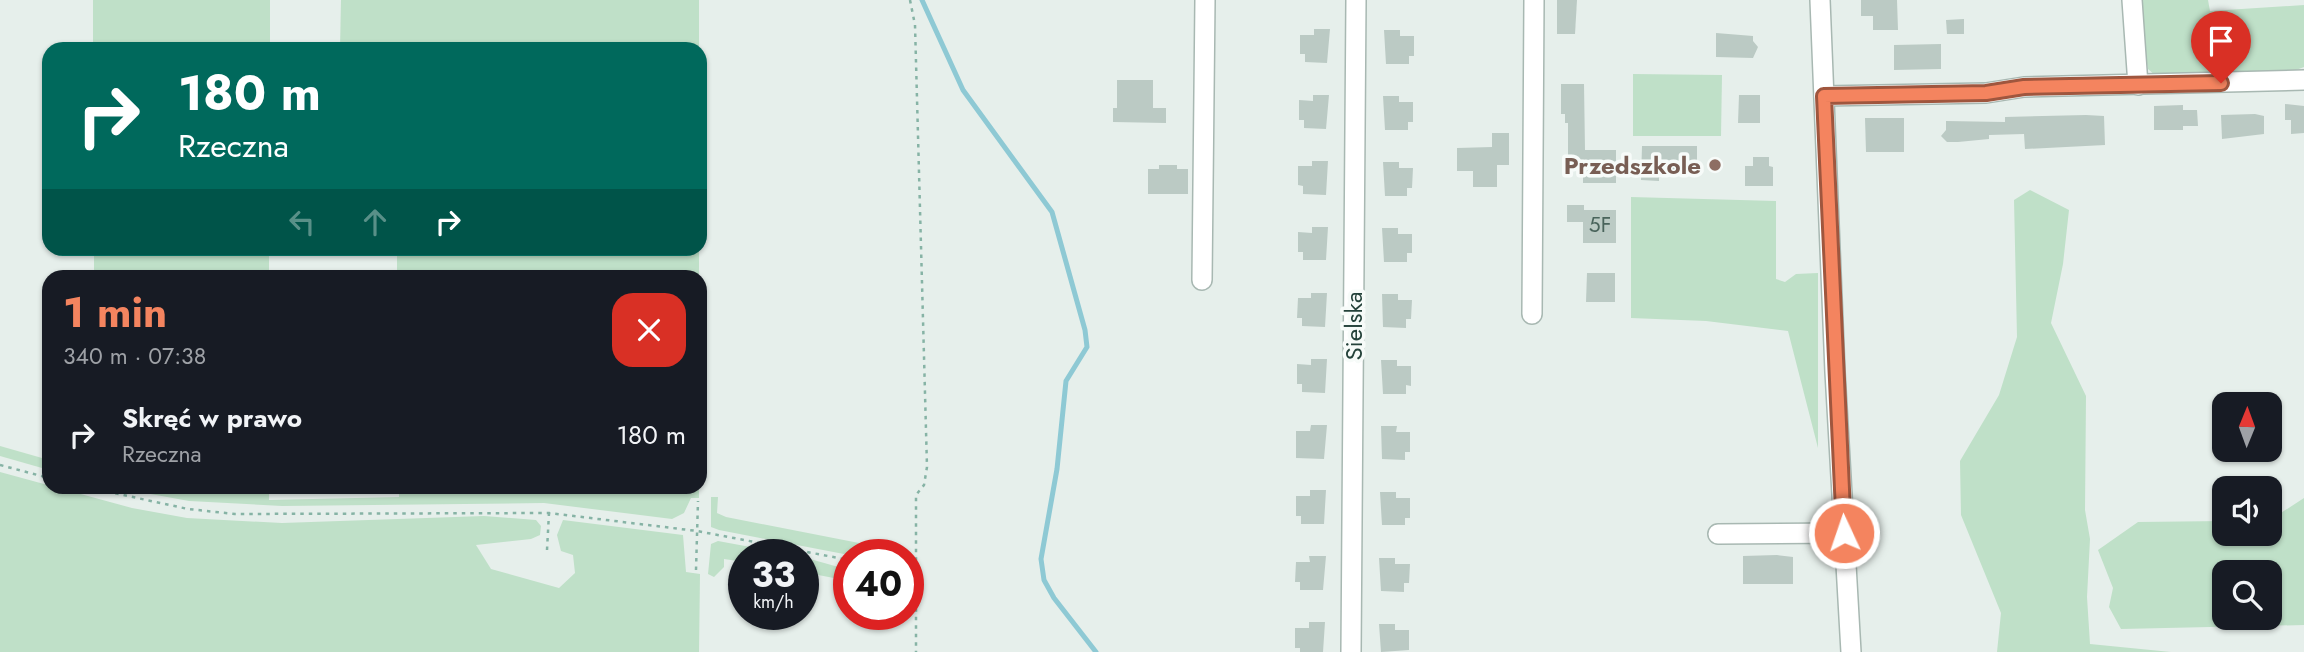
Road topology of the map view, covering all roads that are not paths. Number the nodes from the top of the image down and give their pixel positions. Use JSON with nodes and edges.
{"nodes":[{"id":1,"x":1205,"y":0,"type":"edge"},
{"id":2,"x":1356,"y":0,"type":"edge"},
{"id":3,"x":1534,"y":0,"type":"edge"},
{"id":4,"x":1820,"y":0,"type":"edge"},
{"id":5,"x":2132,"y":0,"type":"edge"},
{"id":6,"x":2304,"y":80,"type":"edge"},
{"id":7,"x":2138,"y":85,"type":"junction"},
{"id":8,"x":1824,"y":96,"type":"junction"},
{"id":9,"x":1202,"y":280,"type":"dead end"},
{"id":10,"x":1532,"y":314,"type":"dead end"},
{"id":11,"x":1844,"y":533,"type":"junction"},
{"id":12,"x":1718,"y":534,"type":"dead end"},
{"id":13,"x":1351,"y":652,"type":"edge"},
{"id":14,"x":1851,"y":652,"type":"edge"}],
"edges":[{"from":1,"to":9,"type":"street"},
{"from":2,"to":13,"type":"street","name":"Sielska"},
{"from":3,"to":10,"type":"street"},
{"from":4,"to":8,"type":"street"},
{"from":5,"to":7,"type":"street"},
{"from":6,"to":7,"type":"street"},
{"from":7,"to":8,"type":"street"},
{"from":8,"to":11,"type":"street"},
{"from":11,"to":12,"type":"street"},
{"from":11,"to":14,"type":"street"}]}
